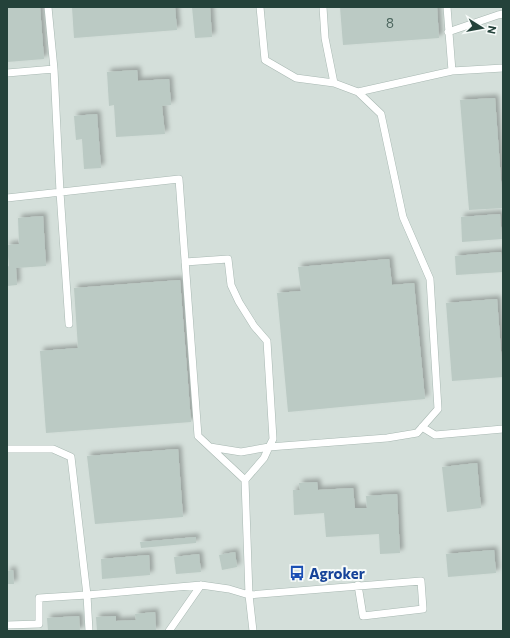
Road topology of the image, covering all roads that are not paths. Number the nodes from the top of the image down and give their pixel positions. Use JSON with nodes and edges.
{"nodes":[{"id":1,"x":48,"y":7,"type":"edge"},
{"id":2,"x":260,"y":7,"type":"edge"},
{"id":3,"x":323,"y":7,"type":"edge"},
{"id":4,"x":447,"y":7,"type":"edge"},
{"id":5,"x":503,"y":14,"type":"edge"},
{"id":6,"x":448,"y":32,"type":"junction"},
{"id":7,"x":503,"y":68,"type":"edge"},
{"id":8,"x":54,"y":69,"type":"junction"},
{"id":9,"x":452,"y":71,"type":"junction"},
{"id":10,"x":7,"y":73,"type":"edge"},
{"id":11,"x":334,"y":83,"type":"junction"},
{"id":12,"x":358,"y":92,"type":"junction"},
{"id":13,"x":60,"y":192,"type":"junction"},
{"id":14,"x":7,"y":198,"type":"edge"},
{"id":15,"x":185,"y":262,"type":"junction"},
{"id":16,"x":68,"y":324,"type":"dead end"},
{"id":17,"x":422,"y":427,"type":"junction"},
{"id":18,"x":503,"y":429,"type":"edge"},
{"id":19,"x":210,"y":447,"type":"junction"},
{"id":20,"x":269,"y":447,"type":"junction"},
{"id":21,"x":7,"y":449,"type":"edge"},
{"id":22,"x":245,"y":480,"type":"junction"},
{"id":23,"x":201,"y":585,"type":"junction"},
{"id":24,"x":358,"y":585,"type":"junction"},
{"id":25,"x":87,"y":594,"type":"junction"},
{"id":26,"x":249,"y":595,"type":"junction"},
{"id":27,"x":7,"y":625,"type":"edge"},
{"id":28,"x":89,"y":631,"type":"edge"},
{"id":29,"x":169,"y":631,"type":"edge"},
{"id":30,"x":253,"y":631,"type":"edge"}],
"edges":[{"from":1,"to":8,"type":"lane"},
{"from":2,"to":11,"type":"lane"},
{"from":3,"to":11,"type":"lane"},
{"from":4,"to":6,"type":"lane"},
{"from":5,"to":6,"type":"lane"},
{"from":6,"to":9,"type":"lane"},
{"from":7,"to":9,"type":"lane"},
{"from":8,"to":10,"type":"lane"},
{"from":8,"to":13,"type":"lane"},
{"from":9,"to":12,"type":"lane"},
{"from":11,"to":12,"type":"lane"},
{"from":12,"to":17,"type":"lane"},
{"from":13,"to":14,"type":"lane"},
{"from":13,"to":15,"type":"lane"},
{"from":13,"to":16,"type":"lane"},
{"from":15,"to":19,"type":"lane"},
{"from":15,"to":20,"type":"lane"},
{"from":17,"to":18,"type":"lane"},
{"from":17,"to":20,"type":"lane"},
{"from":19,"to":20,"type":"lane"},
{"from":19,"to":22,"type":"lane"},
{"from":20,"to":22,"type":"lane"},
{"from":21,"to":25,"type":"lane"},
{"from":22,"to":26,"type":"lane"},
{"from":23,"to":25,"type":"lane"},
{"from":23,"to":26,"type":"lane"},
{"from":23,"to":29,"type":"lane"},
{"from":24,"to":24,"type":"lane"},
{"from":24,"to":26,"type":"lane"},
{"from":25,"to":27,"type":"lane"},
{"from":25,"to":28,"type":"lane"},
{"from":26,"to":30,"type":"lane"}]}
